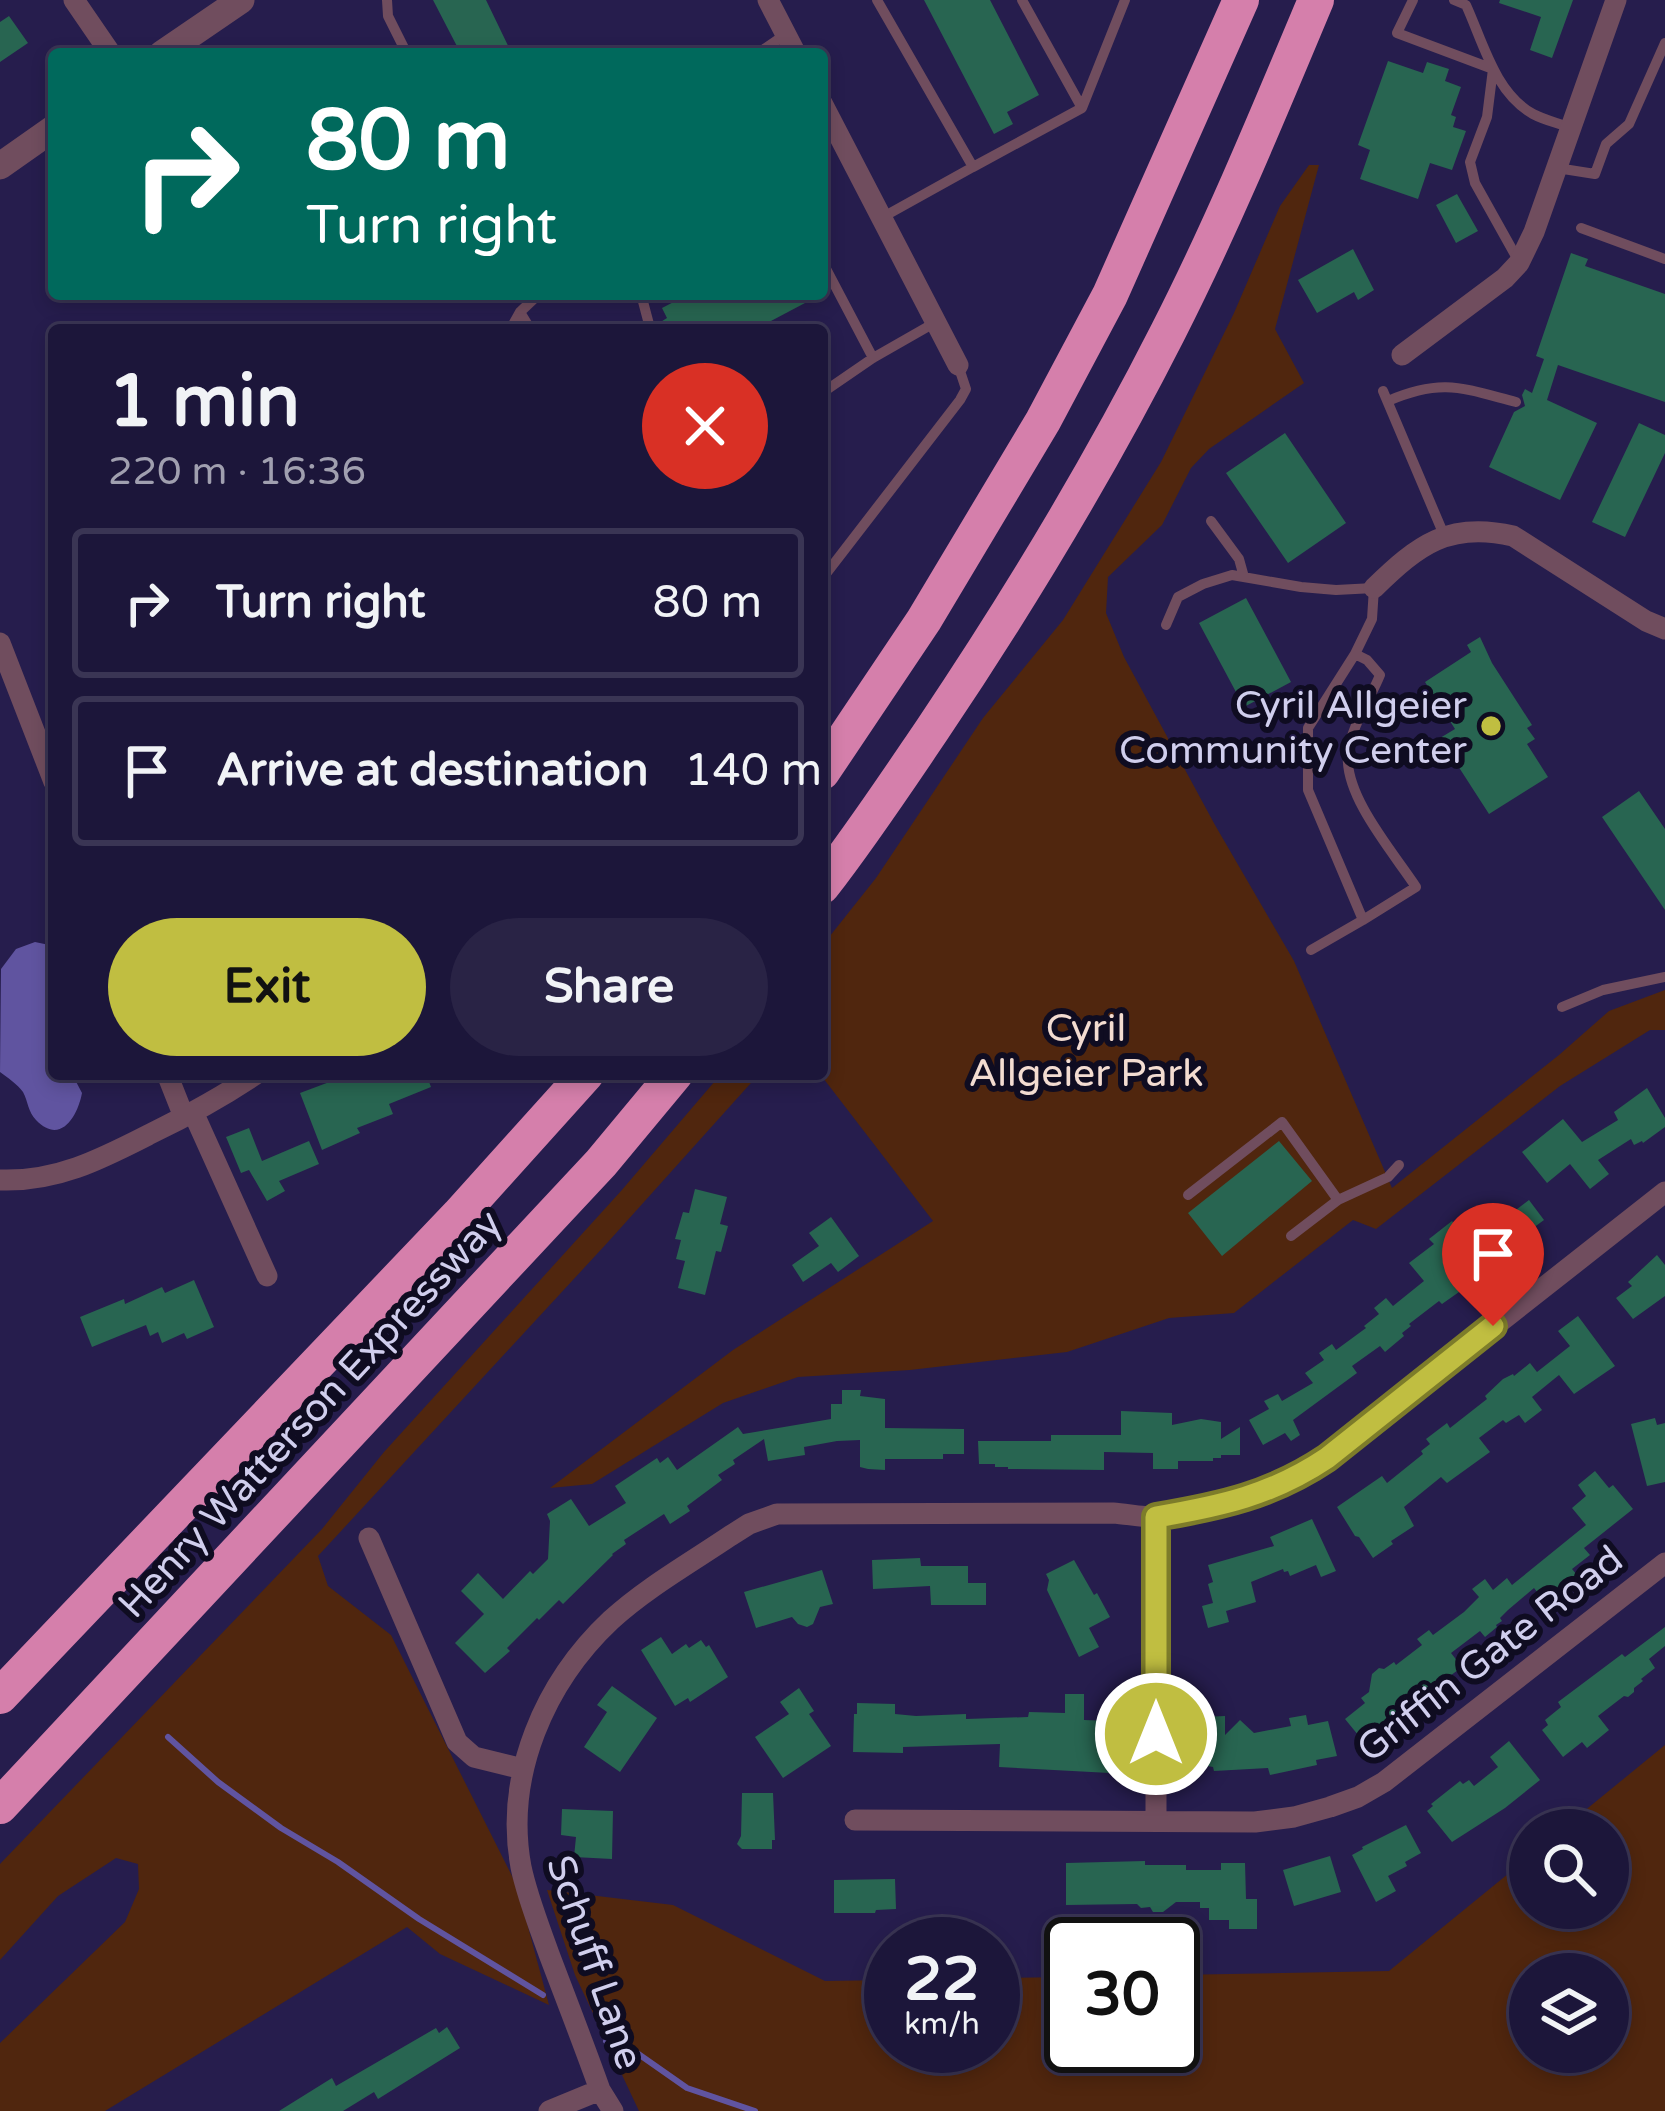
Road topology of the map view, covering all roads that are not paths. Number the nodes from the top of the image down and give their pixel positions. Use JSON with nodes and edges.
{"nodes":[{"id":1,"x":74,"y":0,"type":"edge"},
{"id":2,"x":241,"y":0,"type":"edge"},
{"id":3,"x":387,"y":0,"type":"edge"},
{"id":4,"x":768,"y":0,"type":"edge"},
{"id":5,"x":877,"y":0,"type":"edge"},
{"id":6,"x":1022,"y":0,"type":"edge"},
{"id":7,"x":1125,"y":0,"type":"edge"},
{"id":8,"x":1241,"y":0,"type":"edge"},
{"id":9,"x":1316,"y":0,"type":"edge"},
{"id":10,"x":1413,"y":0,"type":"edge"},
{"id":11,"x":1454,"y":0,"type":"edge"},
{"id":12,"x":1616,"y":0,"type":"edge"},
{"id":13,"x":1665,"y":43,"type":"edge"},
{"id":14,"x":791,"y":44,"type":"edge"},
{"id":15,"x":107,"y":48,"type":"edge"},
{"id":16,"x":171,"y":48,"type":"edge"},
{"id":17,"x":404,"y":48,"type":"edge"},
{"id":18,"x":1493,"y":69,"type":"junction"},
{"id":19,"x":1082,"y":108,"type":"junction"},
{"id":20,"x":828,"y":122,"type":"edge"},
{"id":21,"x":1570,"y":128,"type":"junction"},
{"id":22,"x":48,"y":132,"type":"edge"},
{"id":23,"x":0,"y":166,"type":"edge"},
{"id":24,"x":974,"y":167,"type":"junction"},
{"id":25,"x":1556,"y":168,"type":"junction"},
{"id":26,"x":882,"y":218,"type":"junction"},
{"id":27,"x":1581,"y":229,"type":"dead end"},
{"id":28,"x":1665,"y":259,"type":"edge"},
{"id":29,"x":1519,"y":262,"type":"junction"},
{"id":30,"x":828,"y":273,"type":"edge"},
{"id":31,"x":533,"y":300,"type":"edge"},
{"id":32,"x":520,"y":312,"type":"junction"},
{"id":33,"x":936,"y":322,"type":"junction"},
{"id":34,"x":513,"y":324,"type":"edge"},
{"id":35,"x":527,"y":324,"type":"edge"},
{"id":36,"x":1402,"y":355,"type":"dead end"},
{"id":37,"x":872,"y":358,"type":"junction"},
{"id":38,"x":958,"y":365,"type":"joint"},
{"id":39,"x":828,"y":389,"type":"edge"},
{"id":40,"x":1516,"y":403,"type":"dead end"},
{"id":41,"x":1211,"y":520,"type":"dead end"},
{"id":42,"x":1444,"y":536,"type":"junction"},
{"id":43,"x":828,"y":571,"type":"edge"},
{"id":44,"x":1244,"y":577,"type":"junction"},
{"id":45,"x":1374,"y":588,"type":"junction"},
{"id":46,"x":1166,"y":625,"type":"dead end"},
{"id":47,"x":1665,"y":629,"type":"edge"},
{"id":48,"x":0,"y":643,"type":"edge"},
{"id":49,"x":1355,"y":654,"type":"junction"},
{"id":50,"x":48,"y":761,"type":"edge"},
{"id":51,"x":828,"y":763,"type":"edge"},
{"id":52,"x":828,"y":877,"type":"edge"},
{"id":53,"x":1363,"y":920,"type":"junction"},
{"id":54,"x":1312,"y":950,"type":"dead end"},
{"id":55,"x":1665,"y":977,"type":"edge"},
{"id":56,"x":1562,"y":1006,"type":"dead end"},
{"id":57,"x":170,"y":1080,"type":"edge"},
{"id":58,"x":246,"y":1080,"type":"edge"},
{"id":59,"x":581,"y":1080,"type":"edge"},
{"id":60,"x":670,"y":1080,"type":"edge"},
{"id":61,"x":189,"y":1115,"type":"junction"},
{"id":62,"x":1399,"y":1165,"type":"dead end"},
{"id":63,"x":0,"y":1180,"type":"edge"},
{"id":64,"x":1665,"y":1192,"type":"edge"},
{"id":65,"x":1188,"y":1195,"type":"dead end"},
{"id":66,"x":1338,"y":1200,"type":"junction"},
{"id":67,"x":1291,"y":1236,"type":"dead end"},
{"id":68,"x":267,"y":1276,"type":"dead end"},
{"id":69,"x":1156,"y":1517,"type":"junction"},
{"id":70,"x":369,"y":1538,"type":"dead end"},
{"id":71,"x":1665,"y":1563,"type":"edge"},
{"id":72,"x":0,"y":1696,"type":"edge"},
{"id":73,"x":523,"y":1769,"type":"junction"},
{"id":74,"x":0,"y":1806,"type":"edge"},
{"id":75,"x":855,"y":1820,"type":"dead end"},
{"id":76,"x":1156,"y":1820,"type":"junction"},
{"id":77,"x":601,"y":2090,"type":"junction"},
{"id":78,"x":549,"y":2111,"type":"edge"},
{"id":79,"x":613,"y":2111,"type":"edge"}],
"edges":[{"from":1,"to":15,"type":"street"},
{"from":2,"to":16,"type":"street"},
{"from":3,"to":17,"type":"lane"},
{"from":4,"to":14,"type":"street"},
{"from":5,"to":24,"type":"lane"},
{"from":6,"to":19,"type":"lane"},
{"from":7,"to":19,"type":"lane"},
{"from":8,"to":51,"type":"highway"},
{"from":9,"to":52,"type":"highway"},
{"from":10,"to":18,"type":"lane"},
{"from":11,"to":18,"type":"lane"},
{"from":12,"to":21,"type":"street"},
{"from":13,"to":25,"type":"lane"},
{"from":18,"to":21,"type":"lane"},
{"from":18,"to":29,"type":"lane"},
{"from":19,"to":24,"type":"lane"},
{"from":20,"to":26,"type":"street"},
{"from":21,"to":25,"type":"street"},
{"from":22,"to":23,"type":"street"},
{"from":24,"to":26,"type":"lane"},
{"from":25,"to":29,"type":"street"},
{"from":26,"to":33,"type":"street"},
{"from":27,"to":28,"type":"lane"},
{"from":29,"to":36,"type":"street"},
{"from":30,"to":37,"type":"lane"},
{"from":31,"to":32,"type":"lane"},
{"from":32,"to":34,"type":"lane"},
{"from":32,"to":35,"type":"lane"},
{"from":33,"to":37,"type":"lane"},
{"from":33,"to":38,"type":"street"},
{"from":37,"to":39,"type":"lane"},
{"from":38,"to":43,"type":"lane"},
{"from":40,"to":42,"type":"lane"},
{"from":41,"to":44,"type":"lane"},
{"from":42,"to":45,"type":"street"},
{"from":42,"to":47,"type":"street"},
{"from":44,"to":45,"type":"lane"},
{"from":44,"to":46,"type":"lane"},
{"from":45,"to":49,"type":"lane"},
{"from":48,"to":50,"type":"street"},
{"from":49,"to":53,"type":"lane"},
{"from":49,"to":53,"type":"lane"},
{"from":53,"to":54,"type":"lane"},
{"from":55,"to":56,"type":"lane"},
{"from":57,"to":61,"type":"street"},
{"from":58,"to":61,"type":"street"},
{"from":59,"to":72,"type":"highway","name":"Henry Watterson Expressway"},
{"from":60,"to":74,"type":"highway","name":"Henry Watterson Expressway"},
{"from":61,"to":63,"type":"street"},
{"from":61,"to":68,"type":"street"},
{"from":62,"to":66,"type":"lane"},
{"from":64,"to":69,"type":"street","name":"Schuff Lane"},
{"from":65,"to":66,"type":"lane"},
{"from":66,"to":67,"type":"lane"},
{"from":69,"to":73,"type":"street","name":"Schuff Lane"},
{"from":69,"to":76,"type":"street"},
{"from":70,"to":73,"type":"street"},
{"from":71,"to":76,"type":"street","name":"Griffin Gate Road"},
{"from":73,"to":77,"type":"street","name":"Schuff Lane"},
{"from":75,"to":76,"type":"street","name":"Griffin Gate Road"},
{"from":77,"to":78,"type":"street"},
{"from":77,"to":79,"type":"street","name":"Schuff Lane"}]}
